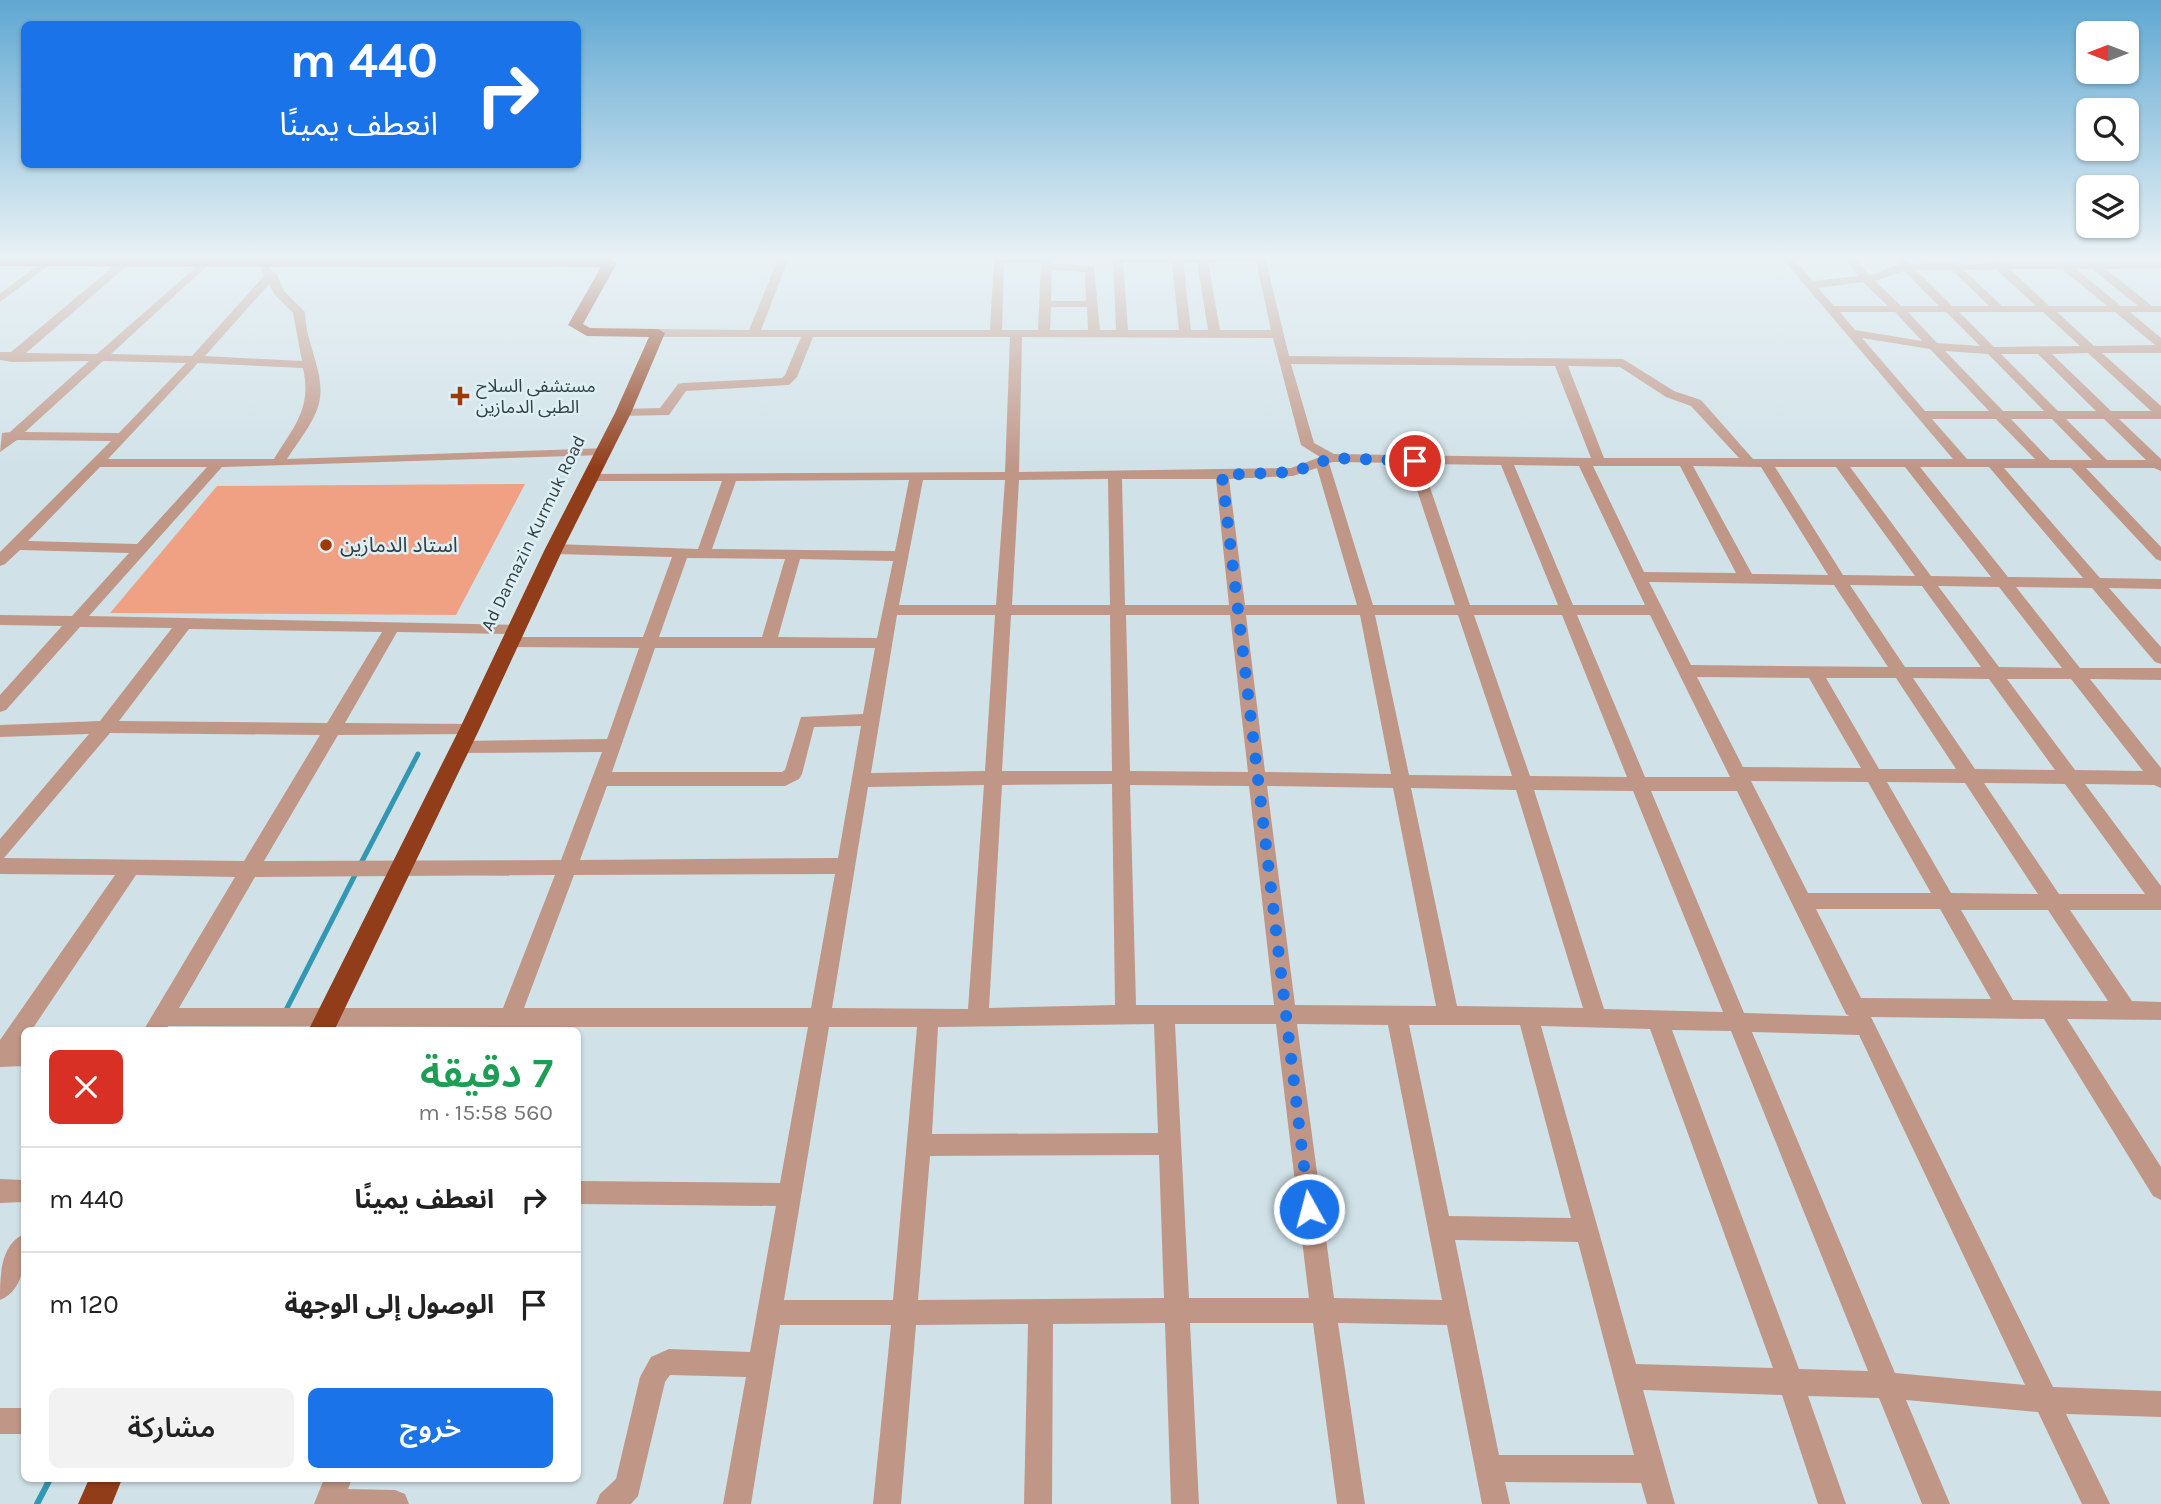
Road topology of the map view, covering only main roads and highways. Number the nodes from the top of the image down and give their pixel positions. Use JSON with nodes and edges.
{"nodes":[{"id":1,"x":577,"y":327,"type":"edge"},
{"id":2,"x":324,"y":1025,"type":"edge"},
{"id":3,"x":105,"y":1482,"type":"edge"},
{"id":4,"x":95,"y":1504,"type":"edge"}],
"edges":[{"from":1,"to":2,"type":"highway","name":"Ad Damazin Kurmuk Road"},
{"from":3,"to":4,"type":"highway"}]}
